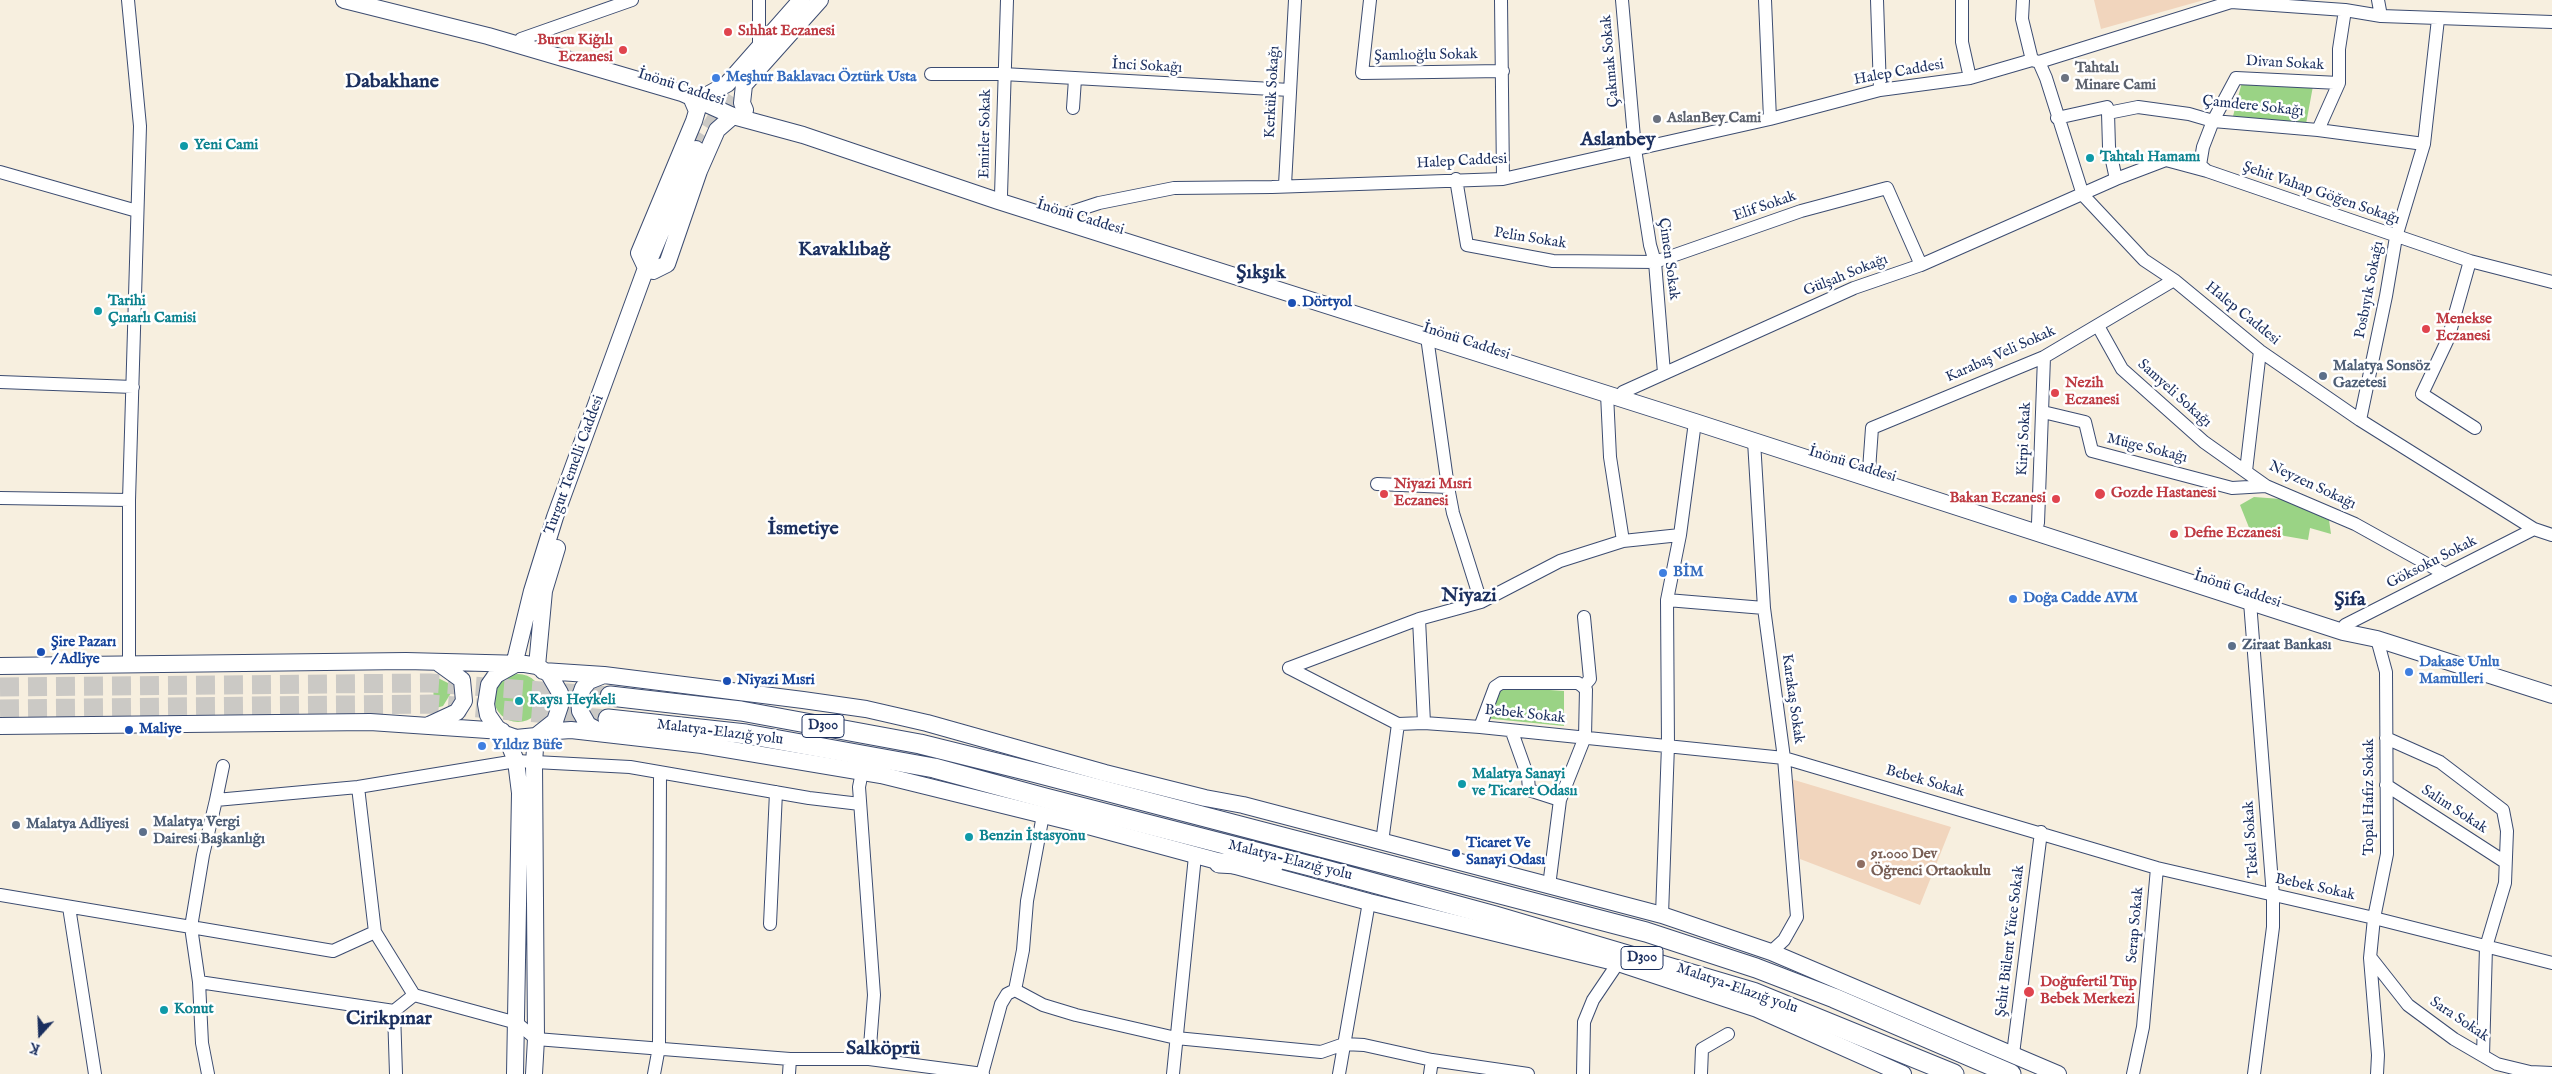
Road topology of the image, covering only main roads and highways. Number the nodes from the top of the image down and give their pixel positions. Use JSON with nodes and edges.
{"nodes":[{"id":1,"x":344,"y":0,"type":"edge"},
{"id":2,"x":379,"y":0,"type":"edge"},
{"id":3,"x":801,"y":0,"type":"edge"},
{"id":4,"x":809,"y":0,"type":"edge"},
{"id":5,"x":820,"y":0,"type":"edge"},
{"id":6,"x":747,"y":72,"type":"junction"},
{"id":7,"x":709,"y":94,"type":"junction"},
{"id":8,"x":690,"y":97,"type":"junction"},
{"id":9,"x":739,"y":113,"type":"junction"},
{"id":10,"x":694,"y":121,"type":"junction"},
{"id":11,"x":717,"y":130,"type":"junction"},
{"id":12,"x":1060,"y":215,"type":"junction"},
{"id":13,"x":650,"y":269,"type":"junction"},
{"id":14,"x":437,"y":662,"type":"junction"},
{"id":15,"x":514,"y":665,"type":"junction"},
{"id":16,"x":0,"y":666,"type":"edge"},
{"id":17,"x":540,"y":668,"type":"junction"},
{"id":18,"x":604,"y":675,"type":"junction"},
{"id":19,"x":2552,"y":688,"type":"edge"},
{"id":20,"x":2552,"y":695,"type":"edge"},
{"id":21,"x":610,"y":696,"type":"tunnel mouth"},
{"id":22,"x":0,"y":726,"type":"edge"},
{"id":23,"x":427,"y":726,"type":"junction"},
{"id":24,"x":605,"y":726,"type":"junction"},
{"id":25,"x":503,"y":733,"type":"junction"},
{"id":26,"x":540,"y":734,"type":"junction"},
{"id":27,"x":1234,"y":824,"type":"junction"},
{"id":28,"x":1344,"y":832,"type":"junction"},
{"id":29,"x":1219,"y":863,"type":"junction"},
{"id":30,"x":1322,"y":869,"type":"junction"},
{"id":31,"x":1831,"y":978,"type":"junction"},
{"id":32,"x":1824,"y":1020,"type":"junction"},
{"id":33,"x":1897,"y":1025,"type":"junction"},
{"id":34,"x":515,"y":1074,"type":"edge"},
{"id":35,"x":534,"y":1074,"type":"edge"},
{"id":36,"x":1904,"y":1074,"type":"edge"},
{"id":37,"x":1954,"y":1074,"type":"edge"},
{"id":38,"x":2011,"y":1074,"type":"edge"},
{"id":39,"x":2058,"y":1074,"type":"edge"}],
"edges":[{"from":1,"to":8,"type":"main road"},
{"from":2,"to":7,"type":"main road","name":"İnönü Caddesi"},
{"from":3,"to":6,"type":"main road"},
{"from":4,"to":6,"type":"main road"},
{"from":5,"to":6,"type":"main road"},
{"from":6,"to":7,"type":"main road"},
{"from":6,"to":9,"type":"main road"},
{"from":7,"to":9,"type":"main road","name":"İnönü Caddesi"},
{"from":8,"to":9,"type":"main road"},
{"from":8,"to":10,"type":"main road"},
{"from":9,"to":11,"type":"main road","name":"Turgut Temelli Caddesi"},
{"from":9,"to":12,"type":"main road","name":"İnönü Caddesi"},
{"from":9,"to":12,"type":"main road","name":"İnönü Caddesi"},
{"from":10,"to":11,"type":"main road"},
{"from":10,"to":13,"type":"main road","name":"Turgut Temelli Caddesi"},
{"from":11,"to":13,"type":"main road","name":"Turgut Temelli Caddesi"},
{"from":12,"to":19,"type":"main road","name":"İnönü Caddesi"},
{"from":12,"to":20,"type":"main road","name":"İnönü Caddesi"},
{"from":13,"to":13,"type":"main road","name":"Turgut Temelli Caddesi"},
{"from":13,"to":15,"type":"main road","name":"Turgut Temelli Caddesi"},
{"from":13,"to":17,"type":"main road","name":"Turgut Temelli Caddesi"},
{"from":14,"to":15,"type":"main road"},
{"from":14,"to":16,"type":"main road"},
{"from":14,"to":23,"type":"main road"},
{"from":15,"to":17,"type":"main road"},
{"from":15,"to":25,"type":"main road"},
{"from":17,"to":18,"type":"main road"},
{"from":17,"to":26,"type":"main road"},
{"from":18,"to":24,"type":"main road"},
{"from":18,"to":28,"type":"main road"},
{"from":21,"to":27,"type":"highway","number":"D300"},
{"from":22,"to":23,"type":"main road"},
{"from":23,"to":25,"type":"main road"},
{"from":24,"to":26,"type":"main road"},
{"from":24,"to":29,"type":"main road"},
{"from":24,"to":30,"type":"highway","name":"Malatya-Elazığ yolu","number":"D300"},
{"from":25,"to":26,"type":"main road"},
{"from":25,"to":34,"type":"main road"},
{"from":26,"to":35,"type":"main road"},
{"from":27,"to":28,"type":"main road"},
{"from":27,"to":33,"type":"highway","number":"D300"},
{"from":28,"to":31,"type":"main road"},
{"from":29,"to":30,"type":"highway"},
{"from":29,"to":36,"type":"main road"},
{"from":30,"to":32,"type":"highway","name":"Malatya-Elazığ yolu","number":"D300"},
{"from":31,"to":33,"type":"main road"},
{"from":31,"to":39,"type":"main road"},
{"from":32,"to":36,"type":"main road"},
{"from":32,"to":37,"type":"highway","name":"Malatya-Elazığ yolu","number":"D300"},
{"from":33,"to":38,"type":"highway","number":"D300"}]}
